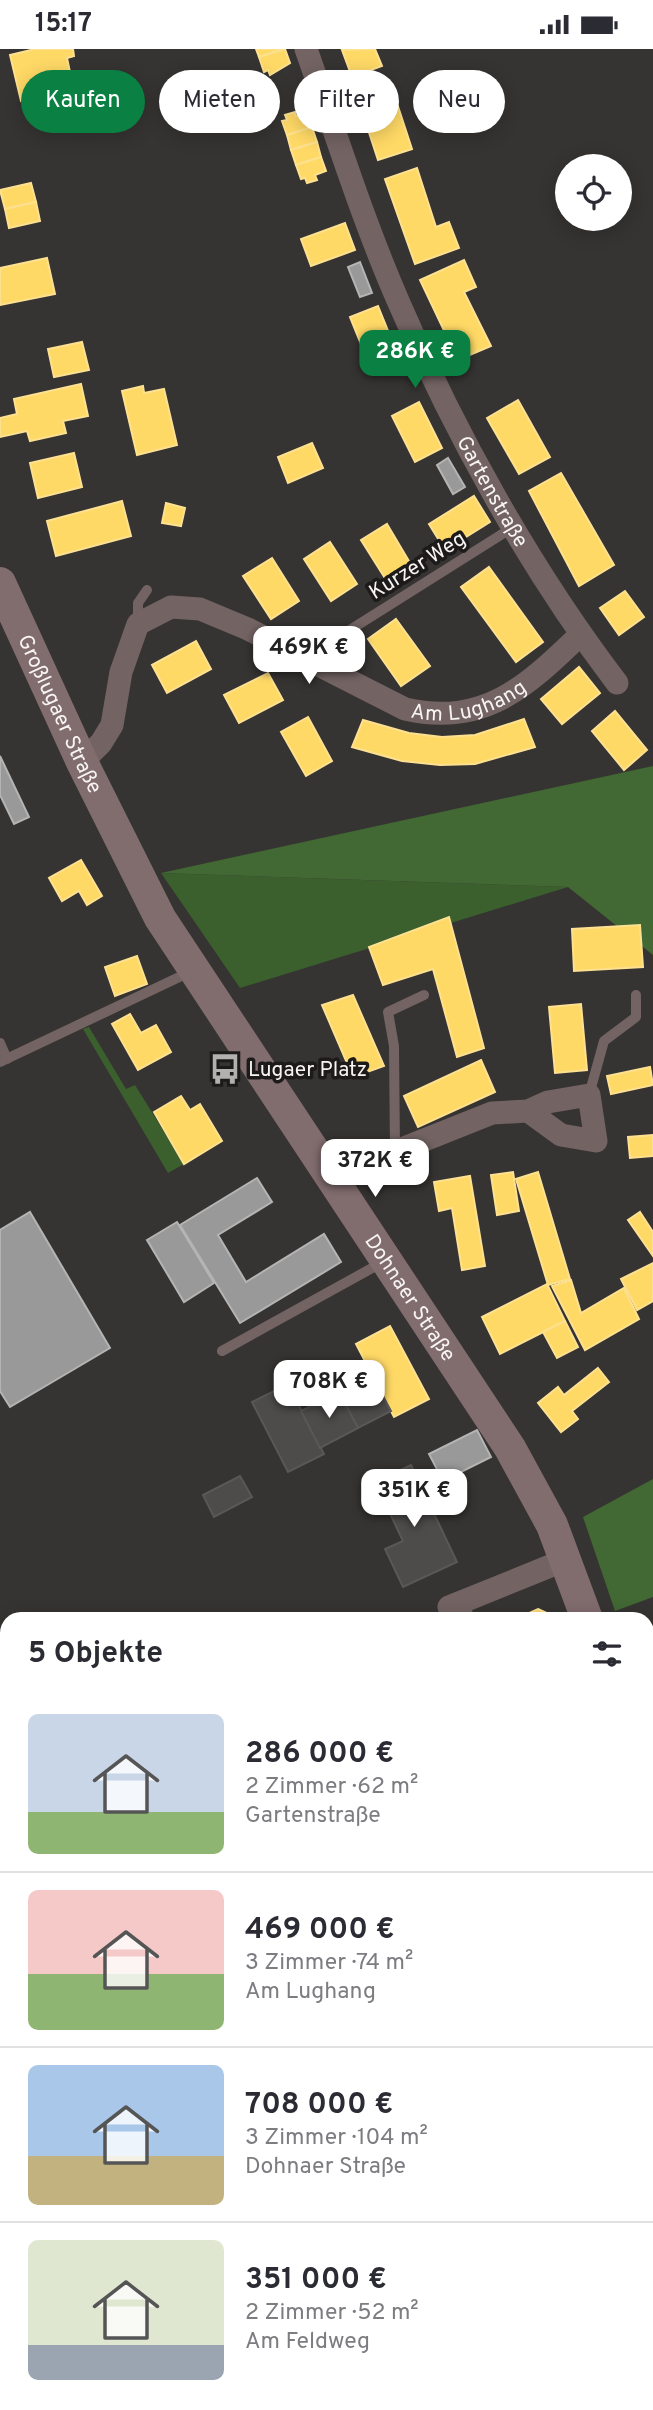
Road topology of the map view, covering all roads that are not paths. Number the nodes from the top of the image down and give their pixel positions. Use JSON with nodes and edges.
{"nodes":[{"id":1,"x":306,"y":49,"type":"edge"},
{"id":2,"x":515,"y":526,"type":"junction"},
{"id":3,"x":0,"y":583,"type":"edge"},
{"id":4,"x":147,"y":590,"type":"dead end"},
{"id":5,"x":138,"y":624,"type":"junction"},
{"id":6,"x":580,"y":635,"type":"junction"},
{"id":7,"x":304,"y":660,"type":"junction"},
{"id":8,"x":617,"y":683,"type":"dead end"},
{"id":9,"x":82,"y":762,"type":"junction"},
{"id":10,"x":104,"y":806,"type":"joint"},
{"id":11,"x":192,"y":971,"type":"junction"},
{"id":12,"x":424,"y":995,"type":"dead end"},
{"id":13,"x":636,"y":995,"type":"dead end"},
{"id":14,"x":0,"y":1043,"type":"edge"},
{"id":15,"x":3,"y":1060,"type":"edge"},
{"id":16,"x":589,"y":1095,"type":"junction"},
{"id":17,"x":528,"y":1111,"type":"junction"},
{"id":18,"x":394,"y":1154,"type":"junction"},
{"id":19,"x":329,"y":1178,"type":"junction"},
{"id":20,"x":385,"y":1261,"type":"junction"},
{"id":21,"x":222,"y":1351,"type":"dead end"},
{"id":22,"x":565,"y":1560,"type":"junction"},
{"id":23,"x":461,"y":1609,"type":"edge"},
{"id":24,"x":584,"y":1612,"type":"edge"}],
"edges":[{"from":1,"to":2,"type":"street","name":"Gartenstraße"},
{"from":2,"to":6,"type":"street","name":"Gartenstraße"},
{"from":2,"to":7,"type":"lane","name":"Kurzer Weg"},
{"from":3,"to":9,"type":"main road","name":"Großlugaer Straße"},
{"from":4,"to":5,"type":"lane"},
{"from":5,"to":7,"type":"street","name":"Am Lughang"},
{"from":5,"to":9,"type":"street"},
{"from":6,"to":7,"type":"street","name":"Am Lughang"},
{"from":6,"to":8,"type":"street","name":"Gartenstraße"},
{"from":9,"to":10,"type":"main road","name":"Großlugaer Straße"},
{"from":10,"to":11,"type":"main road","name":"Dohnaer Straße"},
{"from":11,"to":15,"type":"lane"},
{"from":11,"to":19,"type":"main road","name":"Dohnaer Straße"},
{"from":12,"to":18,"type":"lane"},
{"from":13,"to":16,"type":"lane"},
{"from":14,"to":15,"type":"lane"},
{"from":16,"to":17,"type":"street"},
{"from":16,"to":17,"type":"street"},
{"from":17,"to":18,"type":"street"},
{"from":18,"to":19,"type":"street"},
{"from":19,"to":20,"type":"main road","name":"Dohnaer Straße"},
{"from":20,"to":21,"type":"lane"},
{"from":20,"to":22,"type":"main road","name":"Dohnaer Straße"},
{"from":22,"to":23,"type":"street"},
{"from":22,"to":24,"type":"main road","name":"Dohnaer Straße"}]}
